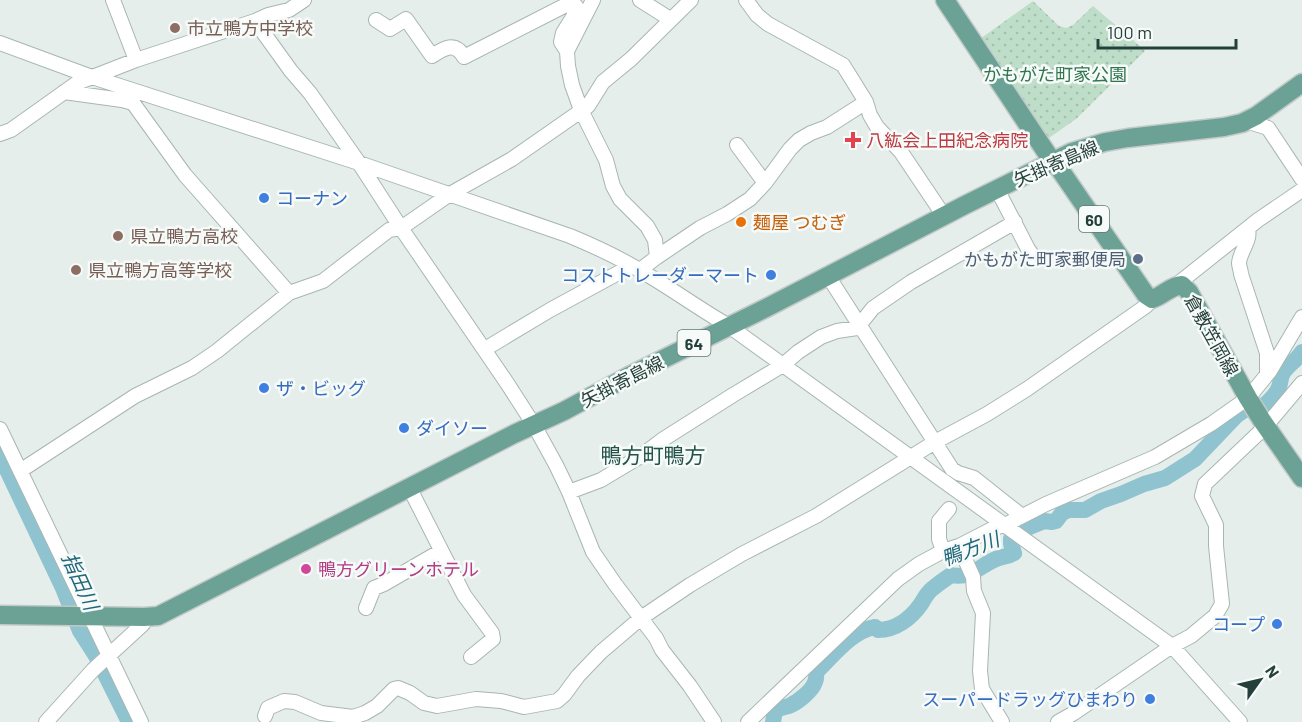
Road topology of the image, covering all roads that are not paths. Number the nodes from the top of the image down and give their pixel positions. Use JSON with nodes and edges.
{"nodes":[{"id":1,"x":113,"y":0,"type":"edge"},
{"id":2,"x":304,"y":0,"type":"edge"},
{"id":3,"x":593,"y":0,"type":"edge"},
{"id":4,"x":640,"y":0,"type":"edge"},
{"id":5,"x":691,"y":0,"type":"edge"},
{"id":6,"x":746,"y":0,"type":"edge"},
{"id":7,"x":946,"y":0,"type":"edge"},
{"id":8,"x":376,"y":20,"type":"dead end"},
{"id":9,"x":670,"y":20,"type":"junction"},
{"id":10,"x":255,"y":21,"type":"junction"},
{"id":11,"x":0,"y":43,"type":"edge"},
{"id":12,"x":567,"y":51,"type":"junction"},
{"id":13,"x":136,"y":60,"type":"junction"},
{"id":14,"x":92,"y":77,"type":"junction"},
{"id":15,"x":1302,"y":83,"type":"edge"},
{"id":16,"x":64,"y":92,"type":"junction"},
{"id":17,"x":866,"y":102,"type":"junction"},
{"id":18,"x":581,"y":110,"type":"junction"},
{"id":19,"x":1246,"y":121,"type":"junction"},
{"id":20,"x":0,"y":134,"type":"edge"},
{"id":21,"x":737,"y":145,"type":"dead end"},
{"id":22,"x":1054,"y":161,"type":"junction"},
{"id":23,"x":359,"y":163,"type":"junction"},
{"id":24,"x":1302,"y":179,"type":"edge"},
{"id":25,"x":765,"y":183,"type":"junction"},
{"id":26,"x":997,"y":189,"type":"junction"},
{"id":27,"x":1302,"y":190,"type":"edge"},
{"id":28,"x":450,"y":194,"type":"junction"},
{"id":29,"x":944,"y":216,"type":"junction"},
{"id":30,"x":1015,"y":222,"type":"junction"},
{"id":31,"x":401,"y":228,"type":"junction"},
{"id":32,"x":1248,"y":229,"type":"junction"},
{"id":33,"x":657,"y":257,"type":"junction"},
{"id":34,"x":1036,"y":260,"type":"dead end"},
{"id":35,"x":635,"y":268,"type":"junction"},
{"id":36,"x":828,"y":276,"type":"junction"},
{"id":37,"x":1175,"y":286,"type":"junction"},
{"id":38,"x":289,"y":293,"type":"junction"},
{"id":39,"x":1152,"y":299,"type":"junction"},
{"id":40,"x":1302,"y":317,"type":"edge"},
{"id":41,"x":729,"y":326,"type":"junction"},
{"id":42,"x":860,"y":326,"type":"junction"},
{"id":43,"x":485,"y":350,"type":"junction"},
{"id":44,"x":783,"y":365,"type":"junction"},
{"id":45,"x":1267,"y":374,"type":"junction"},
{"id":46,"x":1302,"y":384,"type":"edge"},
{"id":47,"x":1248,"y":398,"type":"junction"},
{"id":48,"x":1264,"y":424,"type":"junction"},
{"id":49,"x":534,"y":425,"type":"junction"},
{"id":50,"x":0,"y":429,"type":"edge"},
{"id":51,"x":935,"y":442,"type":"junction"},
{"id":52,"x":911,"y":457,"type":"junction"},
{"id":53,"x":20,"y":471,"type":"junction"},
{"id":54,"x":1302,"y":478,"type":"edge"},
{"id":55,"x":409,"y":487,"type":"junction"},
{"id":56,"x":569,"y":492,"type":"junction"},
{"id":57,"x":949,"y":509,"type":"dead end"},
{"id":58,"x":1022,"y":516,"type":"junction"},
{"id":59,"x":1005,"y":525,"type":"junction"},
{"id":60,"x":959,"y":546,"type":"junction"},
{"id":61,"x":441,"y":551,"type":"junction"},
{"id":62,"x":943,"y":551,"type":"junction"},
{"id":63,"x":366,"y":608,"type":"dead end"},
{"id":64,"x":0,"y":615,"type":"edge"},
{"id":65,"x":91,"y":617,"type":"junction"},
{"id":66,"x":144,"y":617,"type":"junction"},
{"id":67,"x":641,"y":618,"type":"junction"},
{"id":68,"x":1172,"y":646,"type":"junction"},
{"id":69,"x":109,"y":655,"type":"junction"},
{"id":70,"x":471,"y":657,"type":"dead end"},
{"id":71,"x":265,"y":716,"type":"dead end"},
{"id":72,"x":1077,"y":718,"type":"edge"},
{"id":73,"x":46,"y":722,"type":"edge"},
{"id":74,"x":141,"y":722,"type":"edge"},
{"id":75,"x":714,"y":722,"type":"edge"},
{"id":76,"x":747,"y":722,"type":"edge"},
{"id":77,"x":1002,"y":722,"type":"edge"},
{"id":78,"x":1058,"y":722,"type":"edge"},
{"id":79,"x":1240,"y":722,"type":"edge"}],
"edges":[{"from":1,"to":13,"type":"street"},
{"from":2,"to":10,"type":"street"},
{"from":3,"to":12,"type":"street"},
{"from":4,"to":9,"type":"street"},
{"from":5,"to":9,"type":"street"},
{"from":6,"to":17,"type":"street"},
{"from":7,"to":22,"type":"main road","number":"60"},
{"from":8,"to":12,"type":"street"},
{"from":9,"to":18,"type":"street"},
{"from":10,"to":13,"type":"street"},
{"from":10,"to":23,"type":"street"},
{"from":11,"to":14,"type":"street"},
{"from":12,"to":18,"type":"street"},
{"from":13,"to":14,"type":"street"},
{"from":14,"to":16,"type":"street"},
{"from":14,"to":23,"type":"street"},
{"from":15,"to":19,"type":"main road","name":"矢掛寄島線","number":"64"},
{"from":16,"to":20,"type":"street"},
{"from":16,"to":38,"type":"street"},
{"from":17,"to":25,"type":"street"},
{"from":17,"to":29,"type":"street"},
{"from":18,"to":28,"type":"street"},
{"from":18,"to":33,"type":"street"},
{"from":19,"to":22,"type":"main road","name":"矢掛寄島線","number":"64"},
{"from":19,"to":24,"type":"street"},
{"from":21,"to":25,"type":"street"},
{"from":22,"to":26,"type":"main road","name":"矢掛寄島線","number":"64"},
{"from":22,"to":39,"type":"main road","number":"60"},
{"from":23,"to":28,"type":"street"},
{"from":23,"to":31,"type":"street"},
{"from":25,"to":33,"type":"street"},
{"from":26,"to":29,"type":"main road","name":"矢掛寄島線","number":"64"},
{"from":26,"to":30,"type":"street"},
{"from":27,"to":32,"type":"street"},
{"from":28,"to":31,"type":"street"},
{"from":28,"to":35,"type":"street"},
{"from":29,"to":36,"type":"main road","name":"矢掛寄島線","number":"64"},
{"from":30,"to":34,"type":"street"},
{"from":30,"to":42,"type":"street"},
{"from":31,"to":38,"type":"street"},
{"from":31,"to":43,"type":"street"},
{"from":32,"to":37,"type":"street"},
{"from":32,"to":45,"type":"street"},
{"from":33,"to":35,"type":"street"},
{"from":35,"to":41,"type":"street"},
{"from":35,"to":43,"type":"street"},
{"from":36,"to":41,"type":"main road","name":"矢掛寄島線","number":"64"},
{"from":36,"to":42,"type":"street"},
{"from":37,"to":39,"type":"main road","name":"倉敷笠岡線"},
{"from":37,"to":47,"type":"main road","name":"倉敷笠岡線"},
{"from":38,"to":53,"type":"street"},
{"from":39,"to":51,"type":"street"},
{"from":40,"to":45,"type":"street"},
{"from":41,"to":44,"type":"street"},
{"from":41,"to":49,"type":"main road","name":"矢掛寄島線","number":"64"},
{"from":42,"to":44,"type":"street"},
{"from":42,"to":51,"type":"street"},
{"from":43,"to":49,"type":"street"},
{"from":44,"to":52,"type":"street"},
{"from":44,"to":56,"type":"street"},
{"from":45,"to":47,"type":"street"},
{"from":46,"to":48,"type":"street"},
{"from":47,"to":48,"type":"main road","name":"倉敷笠岡線"},
{"from":47,"to":58,"type":"street"},
{"from":48,"to":54,"type":"main road","name":"倉敷笠岡線"},
{"from":48,"to":68,"type":"street"},
{"from":49,"to":55,"type":"main road","name":"矢掛寄島線","number":"64"},
{"from":49,"to":56,"type":"street"},
{"from":50,"to":53,"type":"street"},
{"from":51,"to":52,"type":"street"},
{"from":51,"to":58,"type":"street"},
{"from":52,"to":59,"type":"street"},
{"from":52,"to":67,"type":"street"},
{"from":53,"to":65,"type":"street"},
{"from":55,"to":61,"type":"street"},
{"from":55,"to":66,"type":"main road","name":"矢掛寄島線","number":"64"},
{"from":56,"to":67,"type":"street"},
{"from":57,"to":62,"type":"street"},
{"from":58,"to":59,"type":"street"},
{"from":59,"to":60,"type":"street"},
{"from":59,"to":68,"type":"street"},
{"from":60,"to":62,"type":"street"},
{"from":60,"to":77,"type":"street"},
{"from":61,"to":63,"type":"street"},
{"from":61,"to":70,"type":"street"},
{"from":62,"to":76,"type":"street"},
{"from":64,"to":65,"type":"main road","name":"矢掛寄島線","number":"64"},
{"from":65,"to":66,"type":"main road","name":"矢掛寄島線","number":"64"},
{"from":65,"to":69,"type":"street"},
{"from":66,"to":69,"type":"street"},
{"from":67,"to":71,"type":"street"},
{"from":67,"to":75,"type":"street"},
{"from":68,"to":72,"type":"street"},
{"from":68,"to":79,"type":"street"},
{"from":69,"to":73,"type":"street"},
{"from":69,"to":74,"type":"street"},
{"from":72,"to":78,"type":"street"}]}
